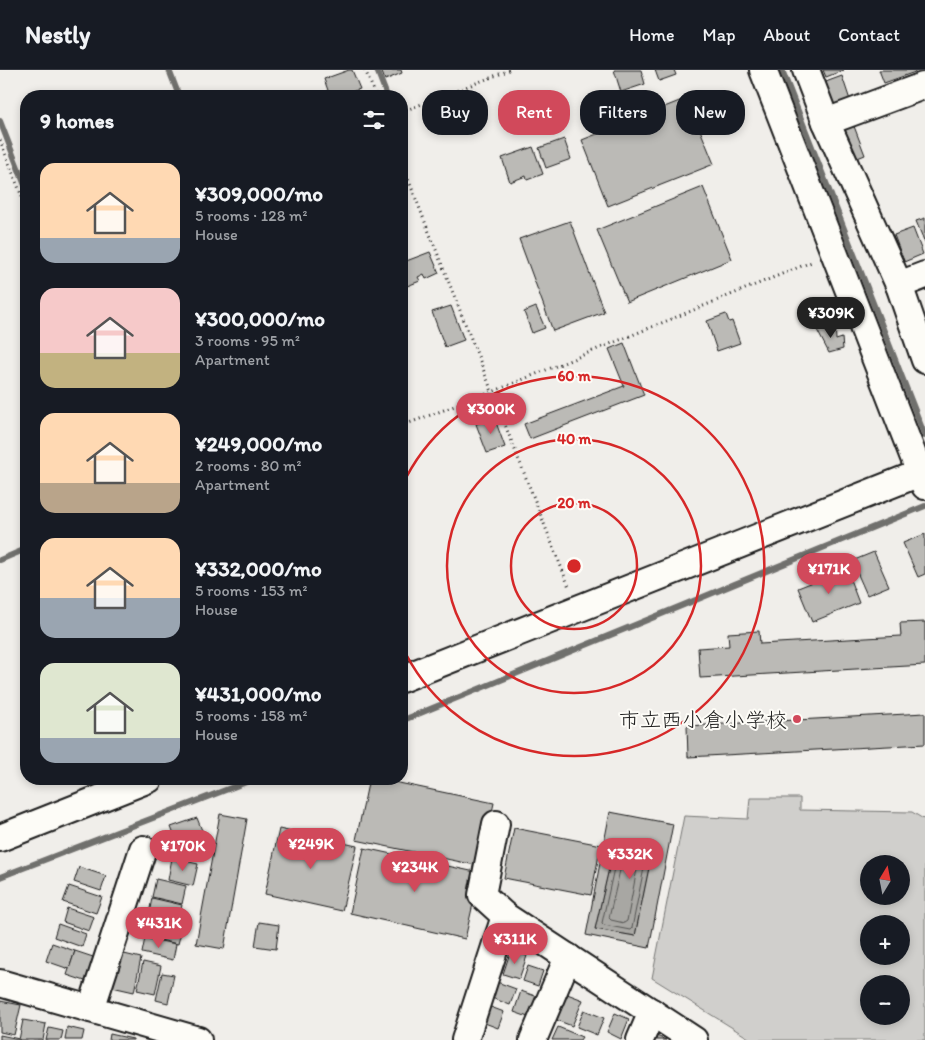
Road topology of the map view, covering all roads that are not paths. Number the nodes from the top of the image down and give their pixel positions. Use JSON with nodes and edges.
{"nodes":[{"id":1,"x":763,"y":70,"type":"edge"},
{"id":2,"x":806,"y":70,"type":"edge"},
{"id":3,"x":922,"y":86,"type":"dead end"},
{"id":4,"x":823,"y":118,"type":"junction"},
{"id":5,"x":789,"y":127,"type":"junction"},
{"id":6,"x":925,"y":276,"type":"edge"},
{"id":7,"x":899,"y":285,"type":"junction"},
{"id":8,"x":925,"y":360,"type":"edge"},
{"id":9,"x":923,"y":475,"type":"edge"},
{"id":10,"x":408,"y":675,"type":"edge"},
{"id":11,"x":134,"y":785,"type":"edge"},
{"id":12,"x":496,"y":824,"type":"dead end"},
{"id":13,"x":0,"y":838,"type":"edge"},
{"id":14,"x":143,"y":849,"type":"dead end"},
{"id":15,"x":505,"y":916,"type":"junction"},
{"id":16,"x":568,"y":957,"type":"junction"},
{"id":17,"x":0,"y":983,"type":"edge"},
{"id":18,"x":91,"y":1009,"type":"junction"},
{"id":19,"x":652,"y":1012,"type":"junction"},
{"id":20,"x":198,"y":1040,"type":"edge"},
{"id":21,"x":464,"y":1040,"type":"edge"},
{"id":22,"x":533,"y":1040,"type":"edge"},
{"id":23,"x":640,"y":1040,"type":"edge"},
{"id":24,"x":694,"y":1040,"type":"edge"}],
"edges":[{"from":1,"to":5,"type":"street"},
{"from":2,"to":4,"type":"street"},
{"from":3,"to":4,"type":"street"},
{"from":4,"to":5,"type":"street"},
{"from":4,"to":7,"type":"street"},
{"from":5,"to":9,"type":"street"},
{"from":6,"to":7,"type":"street"},
{"from":7,"to":8,"type":"street"},
{"from":9,"to":10,"type":"street"},
{"from":11,"to":13,"type":"street"},
{"from":12,"to":15,"type":"street"},
{"from":14,"to":18,"type":"street"},
{"from":15,"to":16,"type":"street"},
{"from":15,"to":21,"type":"street"},
{"from":16,"to":19,"type":"street"},
{"from":16,"to":22,"type":"street"},
{"from":17,"to":18,"type":"street"},
{"from":18,"to":20,"type":"street"},
{"from":19,"to":23,"type":"street"},
{"from":19,"to":24,"type":"street"}]}
